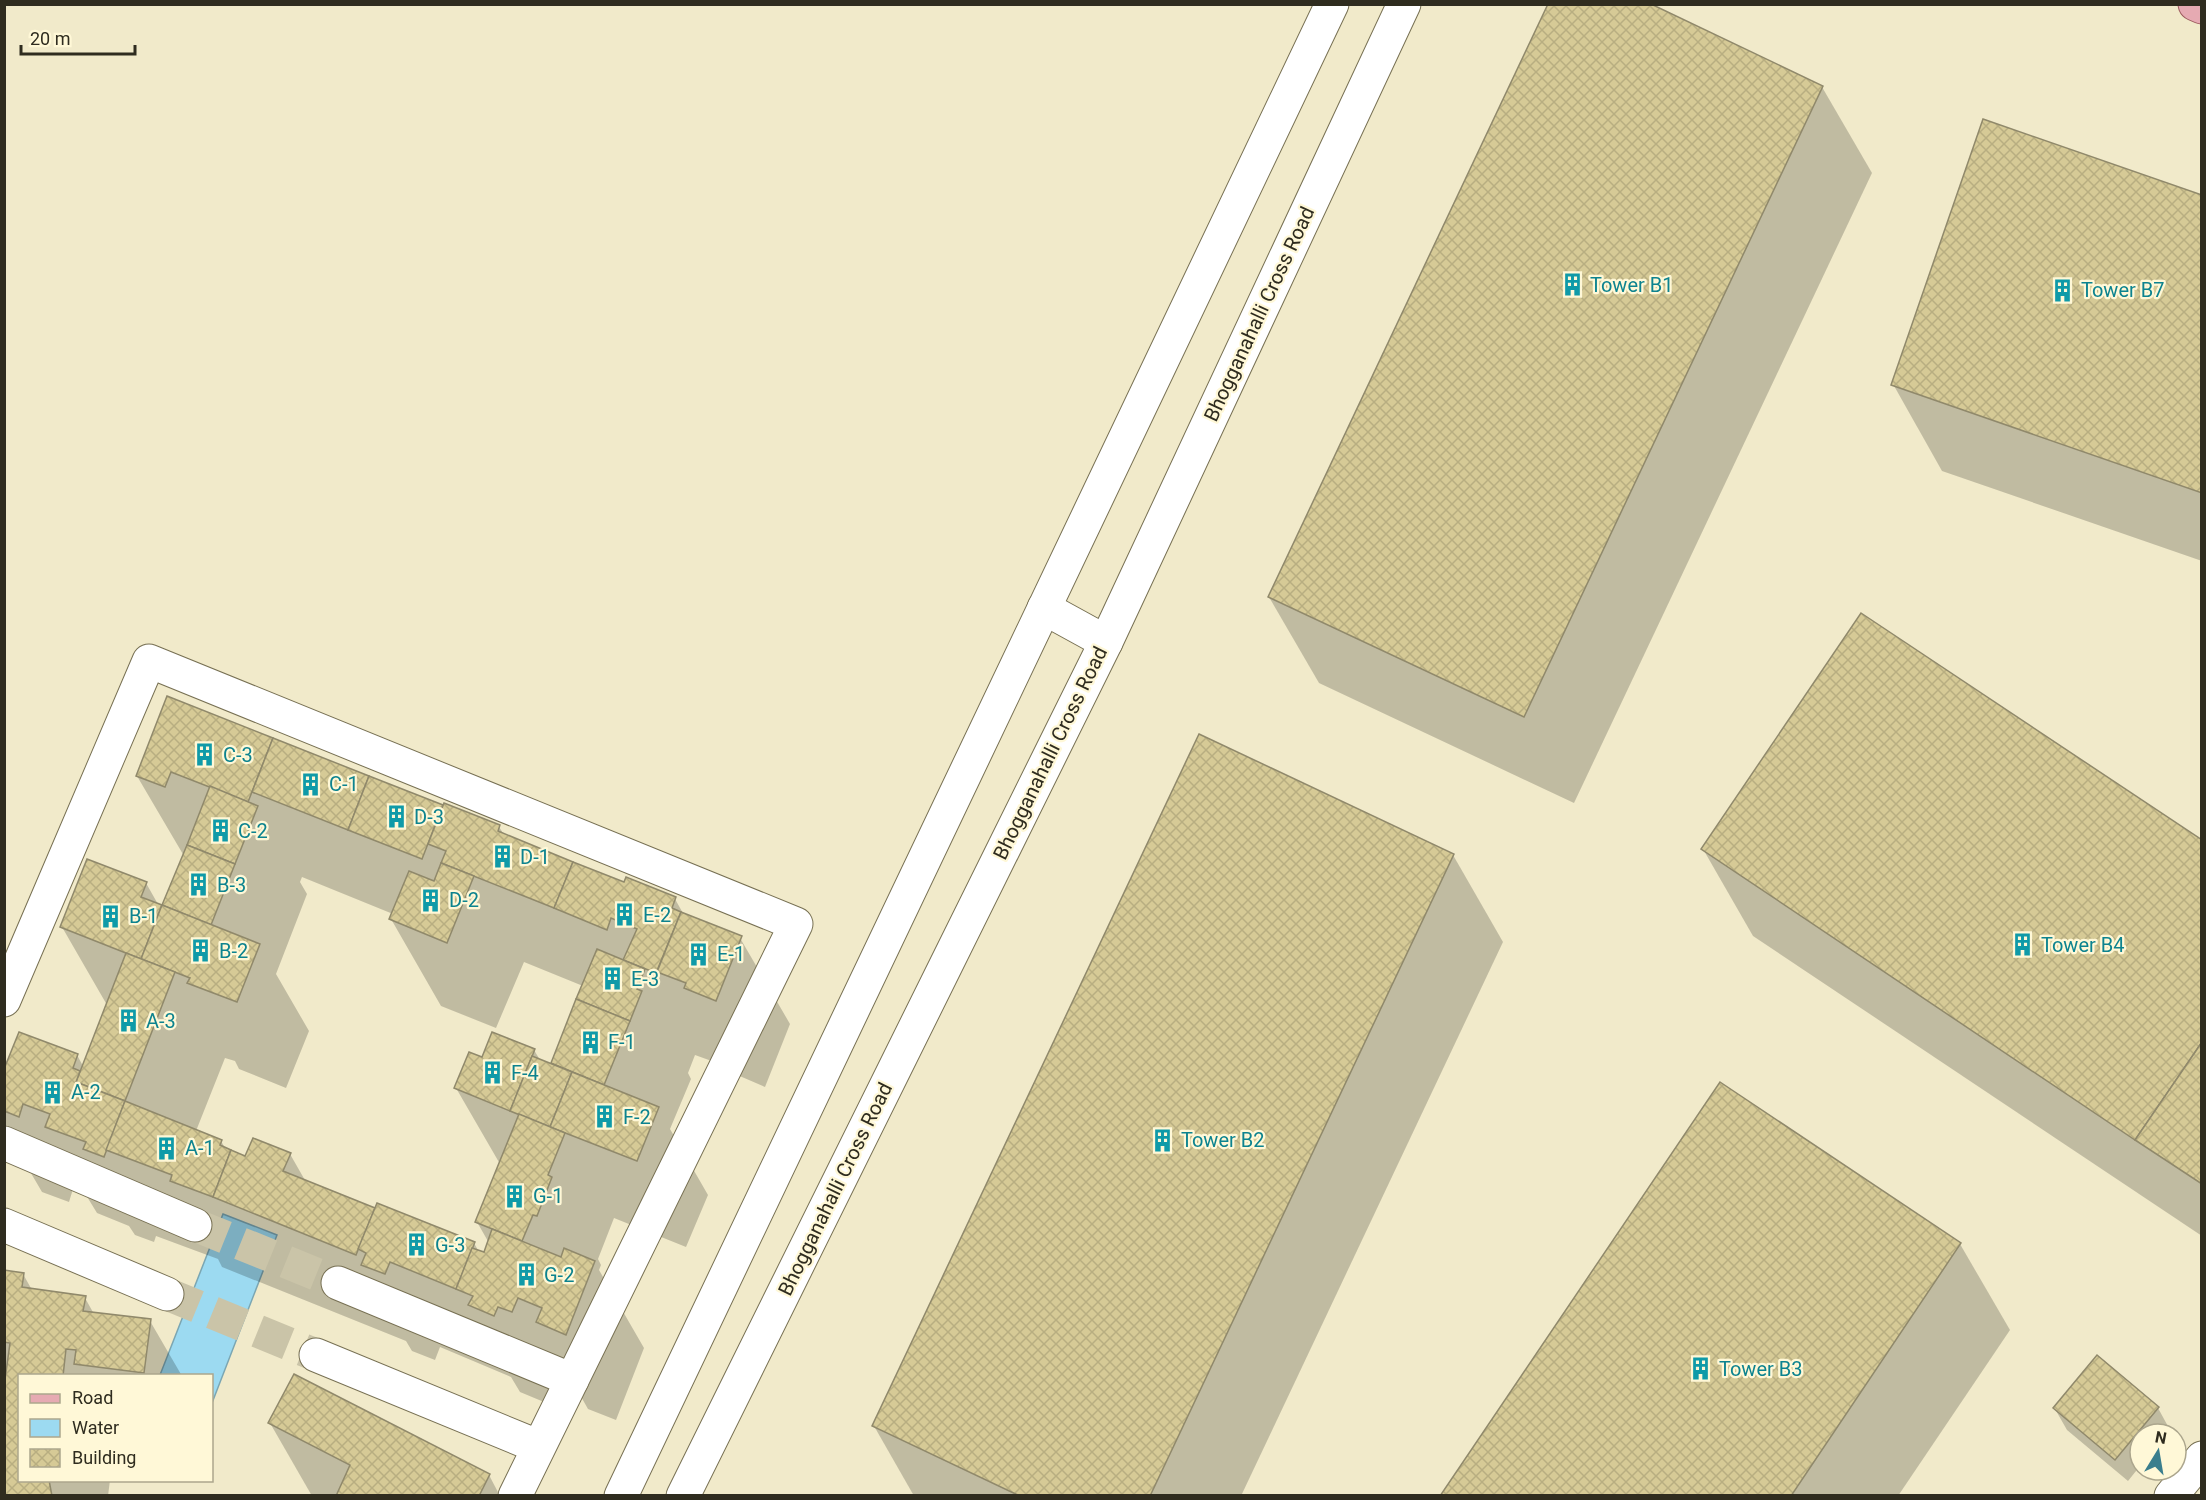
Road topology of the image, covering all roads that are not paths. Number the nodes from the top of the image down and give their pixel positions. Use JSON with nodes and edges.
{"nodes":[{"id":1,"x":1332,"y":4,"type":"edge"},
{"id":2,"x":1404,"y":4,"type":"edge"},
{"id":3,"x":2194,"y":4,"type":"edge"},
{"id":4,"x":2202,"y":7,"type":"edge"},
{"id":5,"x":1044,"y":608,"type":"junction"},
{"id":6,"x":1106,"y":642,"type":"junction"},
{"id":7,"x":4,"y":999,"type":"edge"},
{"id":8,"x":4,"y":1143,"type":"edge"},
{"id":9,"x":4,"y":1225,"type":"edge"},
{"id":10,"x":195,"y":1225,"type":"tunnel mouth"},
{"id":11,"x":338,"y":1283,"type":"tunnel mouth"},
{"id":12,"x":167,"y":1294,"type":"tunnel mouth"},
{"id":13,"x":316,"y":1355,"type":"tunnel mouth"},
{"id":14,"x":572,"y":1380,"type":"junction"},
{"id":15,"x":537,"y":1446,"type":"junction"},
{"id":16,"x":2202,"y":1458,"type":"edge"},
{"id":17,"x":514,"y":1496,"type":"edge"},
{"id":18,"x":621,"y":1496,"type":"edge"},
{"id":19,"x":683,"y":1496,"type":"edge"},
{"id":20,"x":2171,"y":1496,"type":"edge"}],
"edges":[{"from":1,"to":5,"type":"street"},
{"from":2,"to":6,"type":"street","name":"Bhogganahalli Cross Road"},
{"from":3,"to":4,"type":"main road"},
{"from":5,"to":6,"type":"street"},
{"from":5,"to":18,"type":"street"},
{"from":6,"to":19,"type":"street","name":"Bhogganahalli Cross Road"},
{"from":7,"to":14,"type":"street"},
{"from":8,"to":10,"type":"street"},
{"from":9,"to":12,"type":"street"},
{"from":11,"to":14,"type":"street"},
{"from":13,"to":15,"type":"street"},
{"from":14,"to":15,"type":"street"},
{"from":15,"to":17,"type":"street"},
{"from":16,"to":20,"type":"street"}]}
